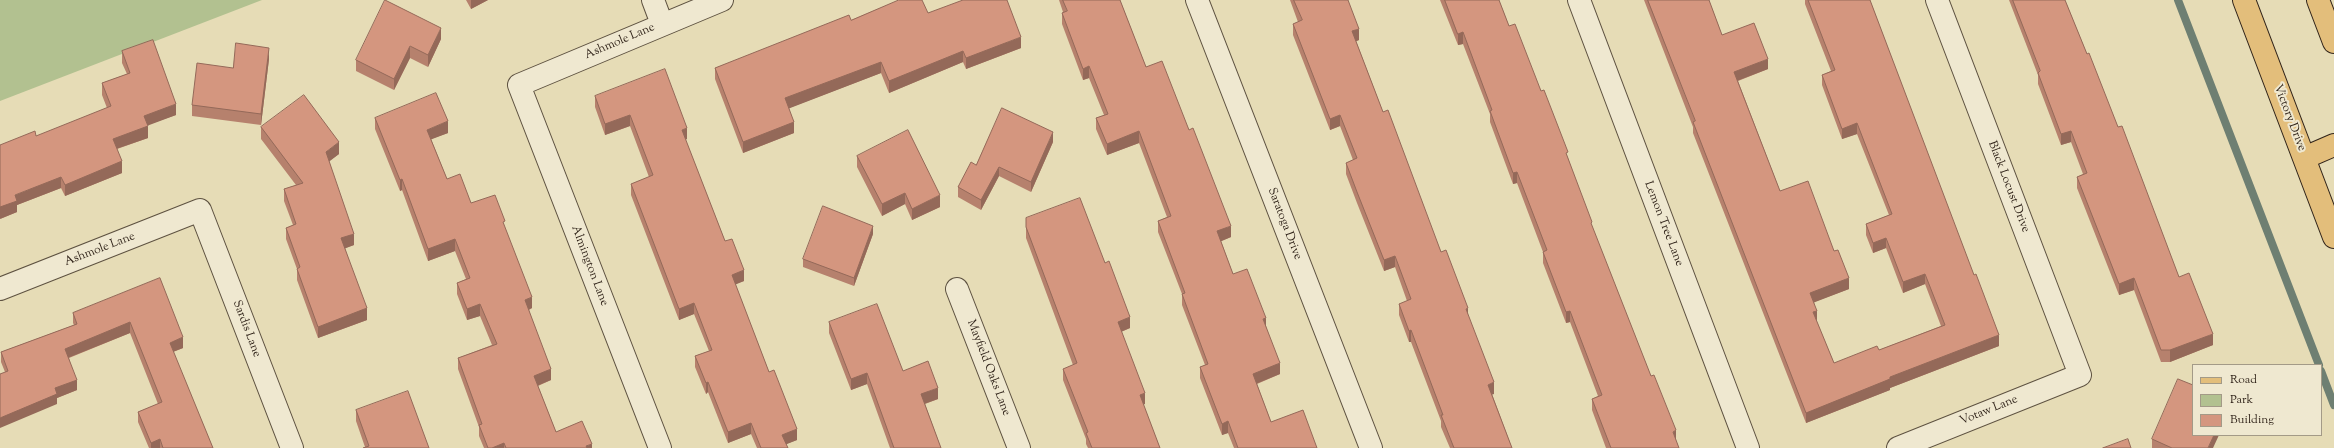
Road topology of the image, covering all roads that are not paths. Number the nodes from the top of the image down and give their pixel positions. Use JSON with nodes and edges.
{"nodes":[{"id":1,"x":653,"y":0,"type":"edge"},
{"id":2,"x":722,"y":0,"type":"edge"},
{"id":3,"x":1197,"y":0,"type":"edge"},
{"id":4,"x":1579,"y":0,"type":"edge"},
{"id":5,"x":1937,"y":0,"type":"edge"},
{"id":6,"x":2244,"y":0,"type":"edge"},
{"id":7,"x":2318,"y":0,"type":"edge"},
{"id":8,"x":662,"y":24,"type":"junction"},
{"id":9,"x":2334,"y":42,"type":"edge"},
{"id":10,"x":519,"y":85,"type":"joint"},
{"id":11,"x":2334,"y":145,"type":"edge"},
{"id":12,"x":2304,"y":158,"type":"junction"},
{"id":13,"x":200,"y":210,"type":"joint"},
{"id":14,"x":2334,"y":237,"type":"edge"},
{"id":15,"x":0,"y":289,"type":"edge"},
{"id":16,"x":957,"y":289,"type":"dead end"},
{"id":17,"x":2080,"y":375,"type":"joint"},
{"id":18,"x":292,"y":448,"type":"edge"},
{"id":19,"x":660,"y":448,"type":"edge"},
{"id":20,"x":1019,"y":448,"type":"edge"},
{"id":21,"x":1371,"y":448,"type":"edge"},
{"id":22,"x":1748,"y":448,"type":"edge"},
{"id":23,"x":1898,"y":448,"type":"edge"}],
"edges":[{"from":1,"to":8,"type":"street"},
{"from":2,"to":8,"type":"street","name":"Ashmole Lane"},
{"from":3,"to":21,"type":"street","name":"Saratoga Drive"},
{"from":4,"to":22,"type":"street","name":"Lemon Tree Lane"},
{"from":5,"to":17,"type":"street","name":"Black Locust Drive"},
{"from":6,"to":12,"type":"main road","name":"Victory Drive"},
{"from":7,"to":9,"type":"main road"},
{"from":8,"to":10,"type":"street","name":"Ashmole Lane"},
{"from":10,"to":19,"type":"street","name":"Almington Lane"},
{"from":11,"to":12,"type":"main road"},
{"from":12,"to":14,"type":"main road","name":"Victory Drive"},
{"from":13,"to":15,"type":"street","name":"Ashmole Lane"},
{"from":13,"to":18,"type":"street","name":"Sardis Lane"},
{"from":16,"to":20,"type":"street","name":"Mayfield Oaks Lane"},
{"from":17,"to":23,"type":"street","name":"Votaw Lane"}]}
